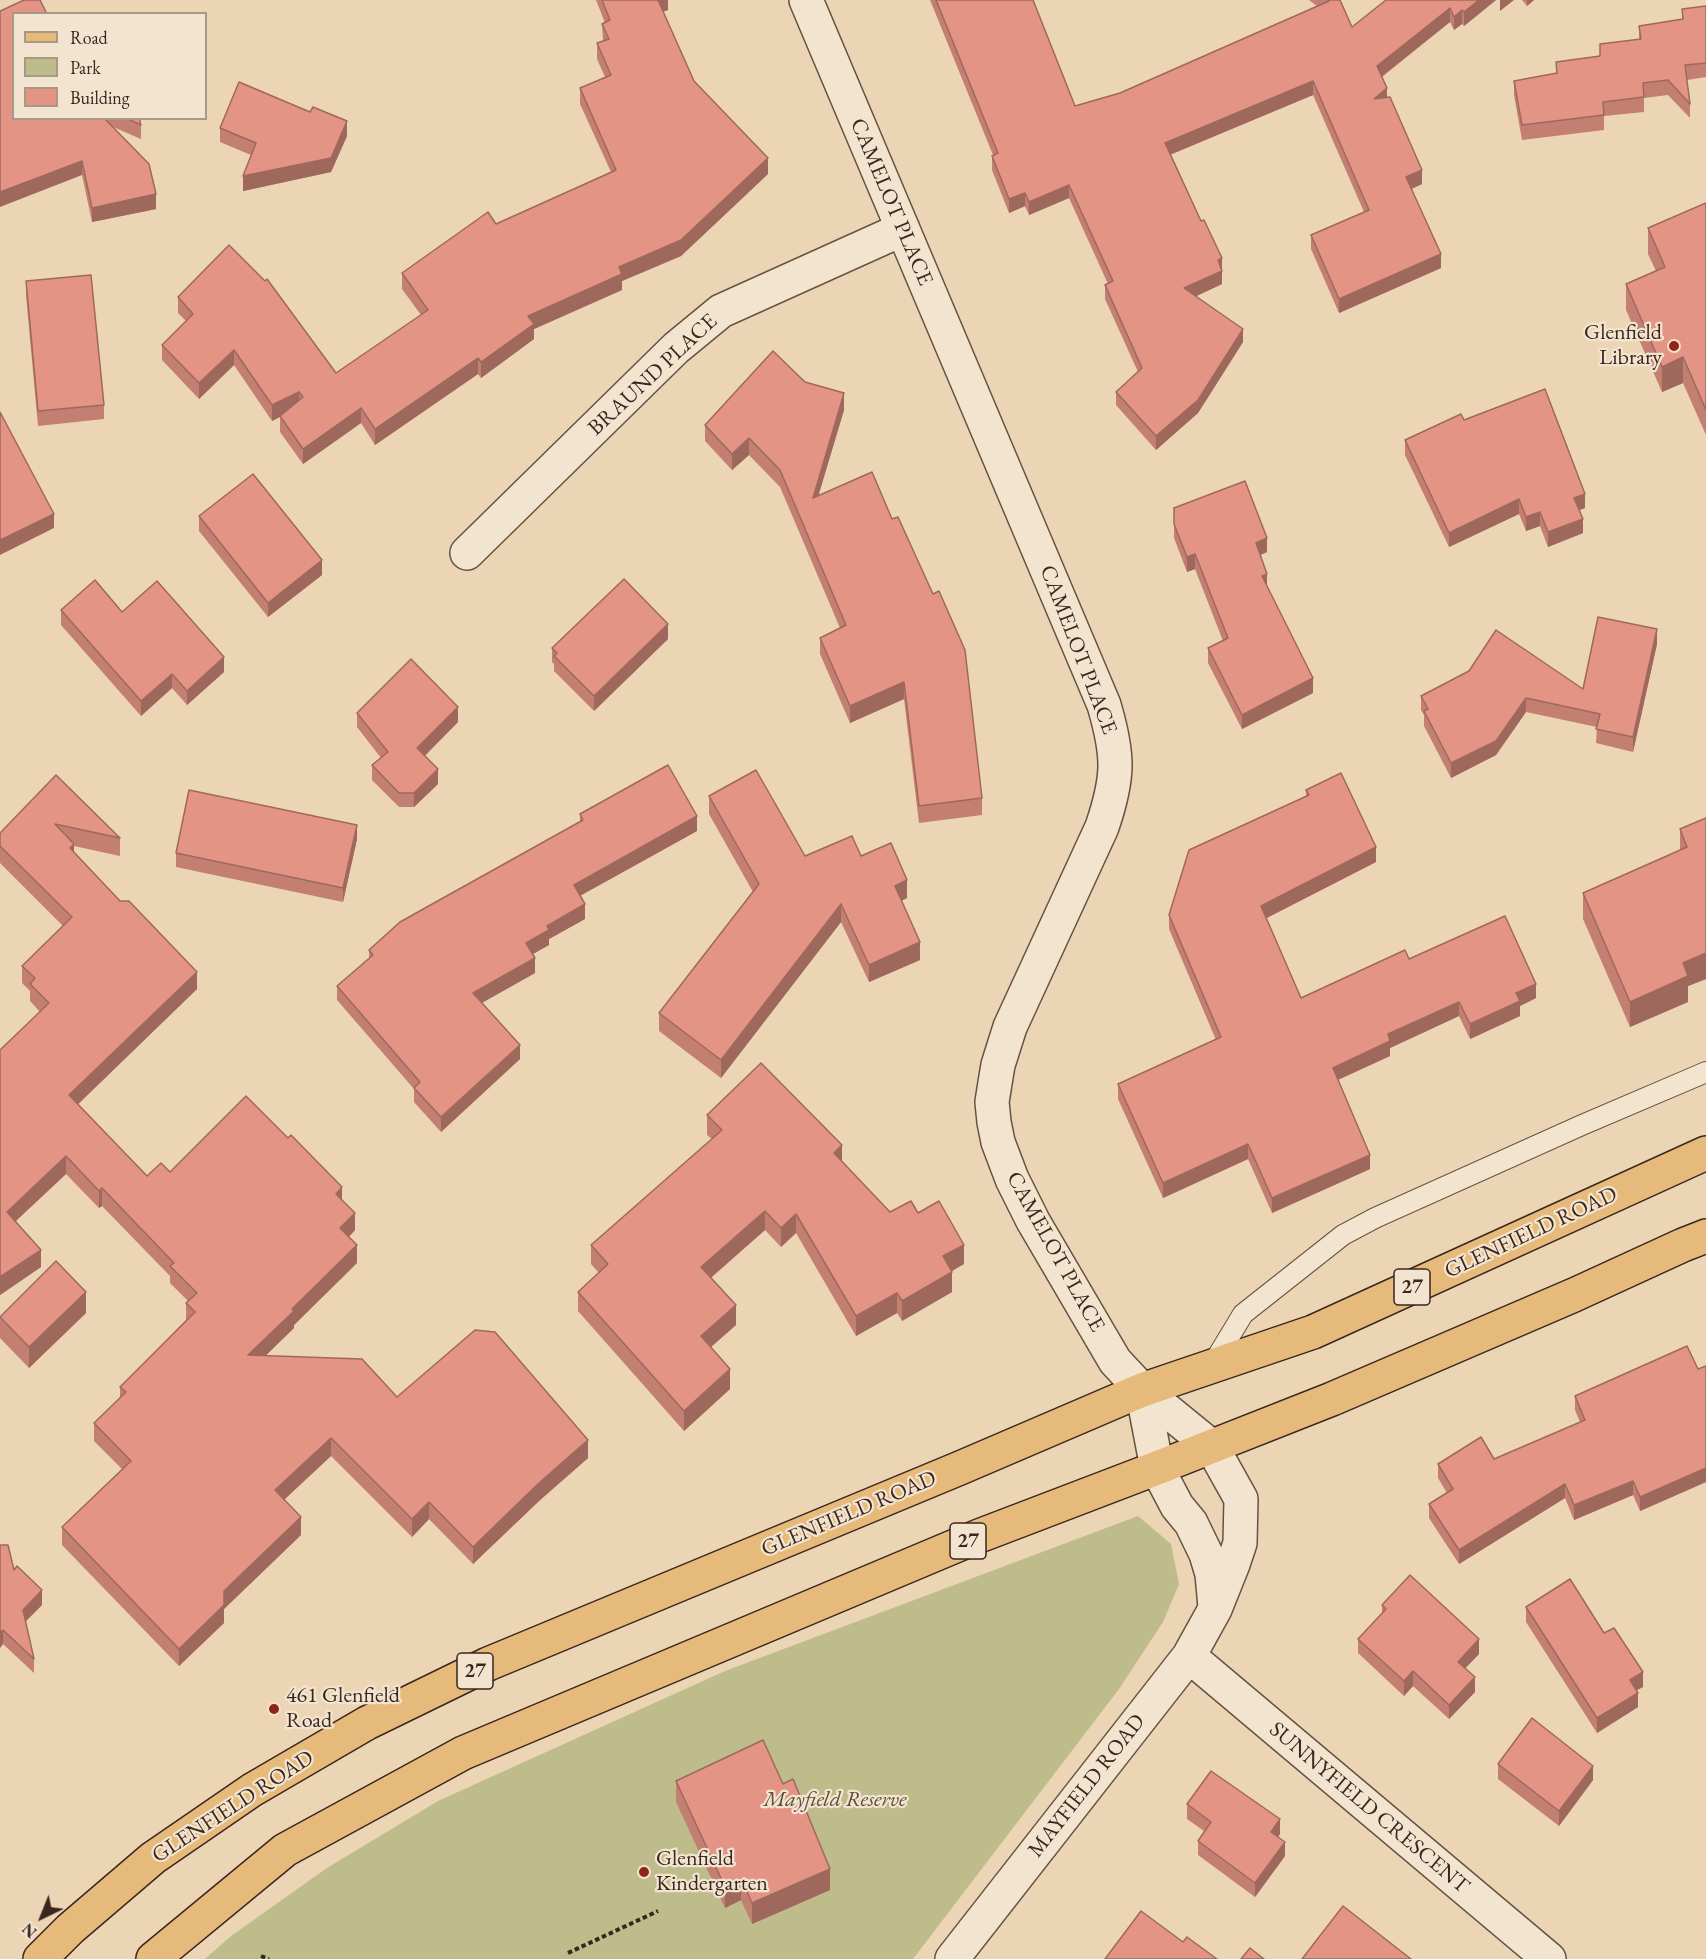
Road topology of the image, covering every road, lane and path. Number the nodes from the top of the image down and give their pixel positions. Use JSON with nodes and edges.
{"nodes":[{"id":1,"x":806,"y":0,"type":"edge"},
{"id":2,"x":903,"y":229,"type":"junction"},
{"id":3,"x":467,"y":553,"type":"dead end"},
{"id":4,"x":1706,"y":1072,"type":"edge"},
{"id":5,"x":1706,"y":1153,"type":"edge"},
{"id":6,"x":1706,"y":1236,"type":"edge"},
{"id":7,"x":1211,"y":1367,"type":"junction"},
{"id":8,"x":1142,"y":1390,"type":"junction"},
{"id":9,"x":1212,"y":1447,"type":"junction"},
{"id":10,"x":1157,"y":1468,"type":"junction"},
{"id":11,"x":1215,"y":1609,"type":"junction"},
{"id":12,"x":1189,"y":1656,"type":"junction"},
{"id":13,"x":658,"y":1911,"type":"dead end"},
{"id":14,"x":568,"y":1953,"type":"dead end"},
{"id":15,"x":261,"y":1956,"type":"dead end"},
{"id":16,"x":40,"y":1959,"type":"edge"},
{"id":17,"x":153,"y":1959,"type":"edge"},
{"id":18,"x":269,"y":1959,"type":"edge"},
{"id":19,"x":952,"y":1959,"type":"edge"},
{"id":20,"x":1549,"y":1959,"type":"edge"}],
"edges":[{"from":1,"to":2,"type":"street","name":"CAMELOT PLACE"},
{"from":2,"to":3,"type":"street","name":"BRAUND PLACE"},
{"from":2,"to":8,"type":"street","name":"CAMELOT PLACE"},
{"from":4,"to":7,"type":"lane"},
{"from":5,"to":7,"type":"main road","name":"GLENFIELD ROAD","number":"27"},
{"from":6,"to":9,"type":"main road","number":"27"},
{"from":7,"to":8,"type":"main road","name":"GLENFIELD ROAD","number":"27"},
{"from":8,"to":9,"type":"street","name":"CAMELOT PLACE"},
{"from":8,"to":10,"type":"street"},
{"from":8,"to":16,"type":"main road","name":"GLENFIELD ROAD","number":"27"},
{"from":9,"to":10,"type":"main road","number":"27"},
{"from":9,"to":11,"type":"street","name":"MAYFIELD ROAD"},
{"from":10,"to":11,"type":"street"},
{"from":10,"to":17,"type":"main road","number":"27"},
{"from":11,"to":12,"type":"street","name":"MAYFIELD ROAD"},
{"from":12,"to":19,"type":"street","name":"MAYFIELD ROAD"},
{"from":12,"to":20,"type":"street","name":"SUNNYFIELD CRESCENT"},
{"from":13,"to":14,"type":"path"},
{"from":15,"to":18,"type":"path"}]}
